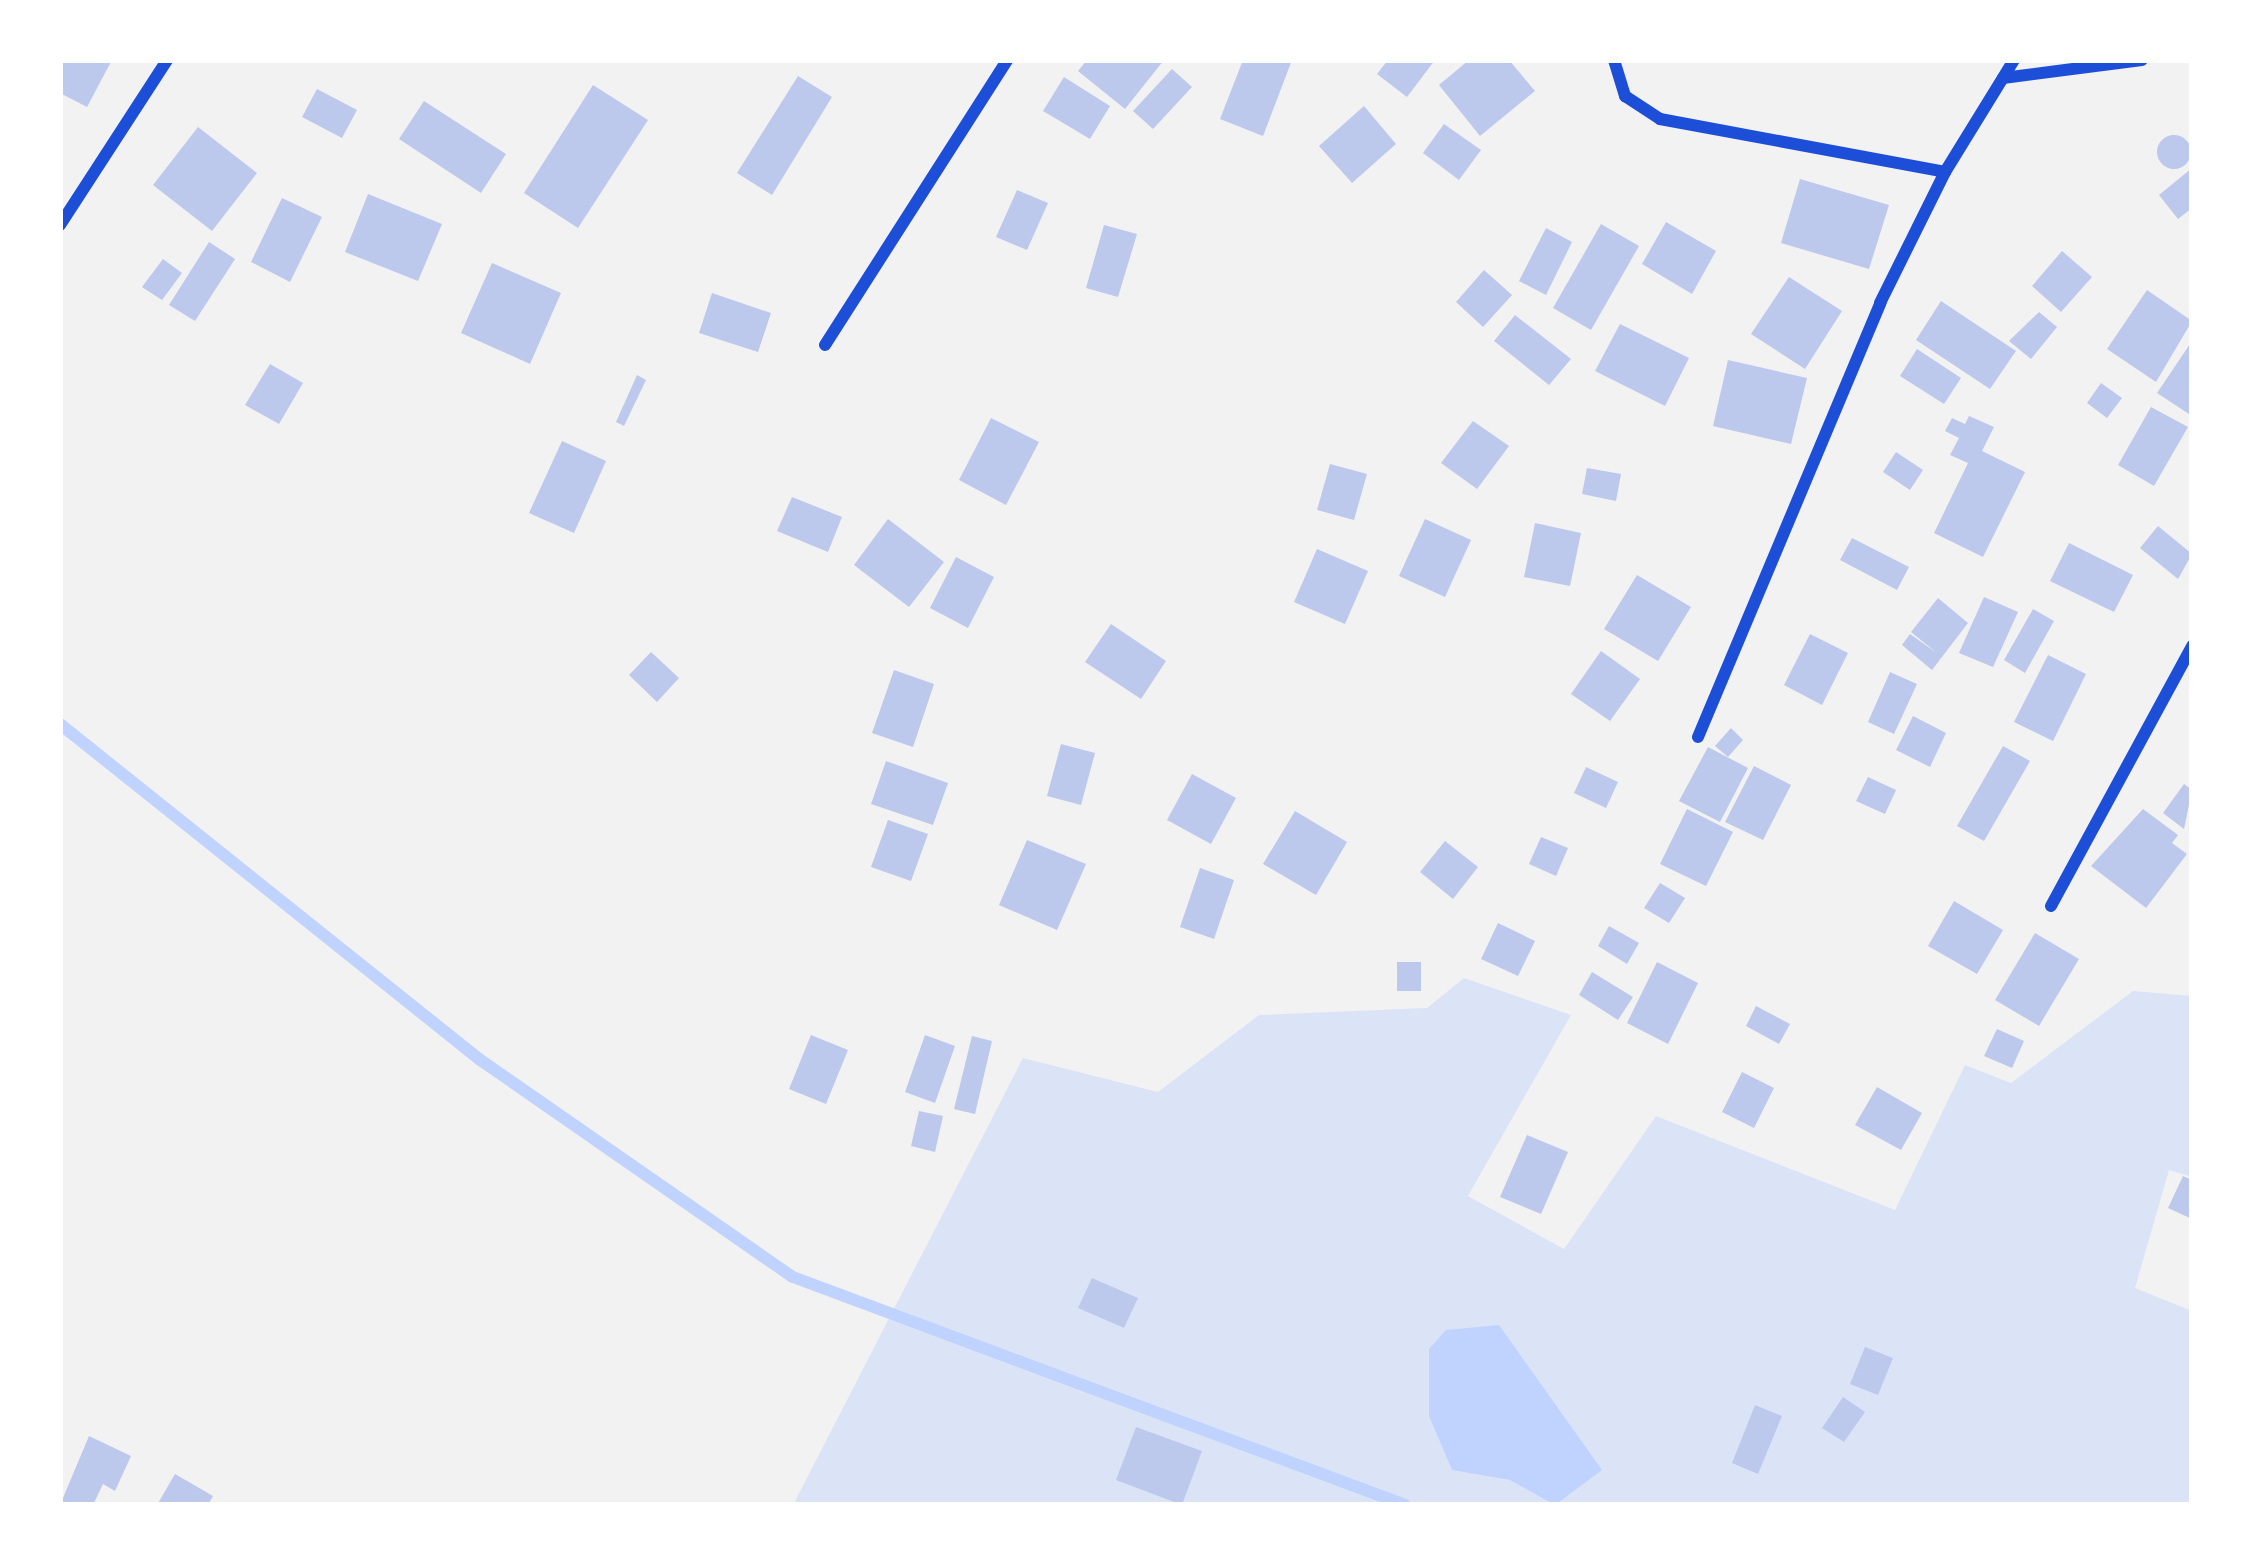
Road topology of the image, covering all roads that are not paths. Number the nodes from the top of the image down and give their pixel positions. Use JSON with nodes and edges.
{"nodes":[{"id":1,"x":167,"y":60,"type":"edge"},
{"id":2,"x":1007,"y":60,"type":"edge"},
{"id":3,"x":1614,"y":60,"type":"edge"},
{"id":4,"x":2014,"y":60,"type":"edge"},
{"id":5,"x":2142,"y":60,"type":"edge"},
{"id":6,"x":2003,"y":78,"type":"junction"},
{"id":7,"x":1946,"y":172,"type":"junction"},
{"id":8,"x":60,"y":225,"type":"edge"},
{"id":9,"x":825,"y":345,"type":"dead end"},
{"id":10,"x":2192,"y":646,"type":"edge"},
{"id":11,"x":1698,"y":737,"type":"dead end"},
{"id":12,"x":2051,"y":906,"type":"dead end"}],
"edges":[{"from":1,"to":8,"type":"street"},
{"from":2,"to":9,"type":"street"},
{"from":3,"to":7,"type":"street"},
{"from":4,"to":6,"type":"street"},
{"from":5,"to":6,"type":"street"},
{"from":6,"to":7,"type":"street"},
{"from":7,"to":11,"type":"street"},
{"from":10,"to":12,"type":"street"}]}
